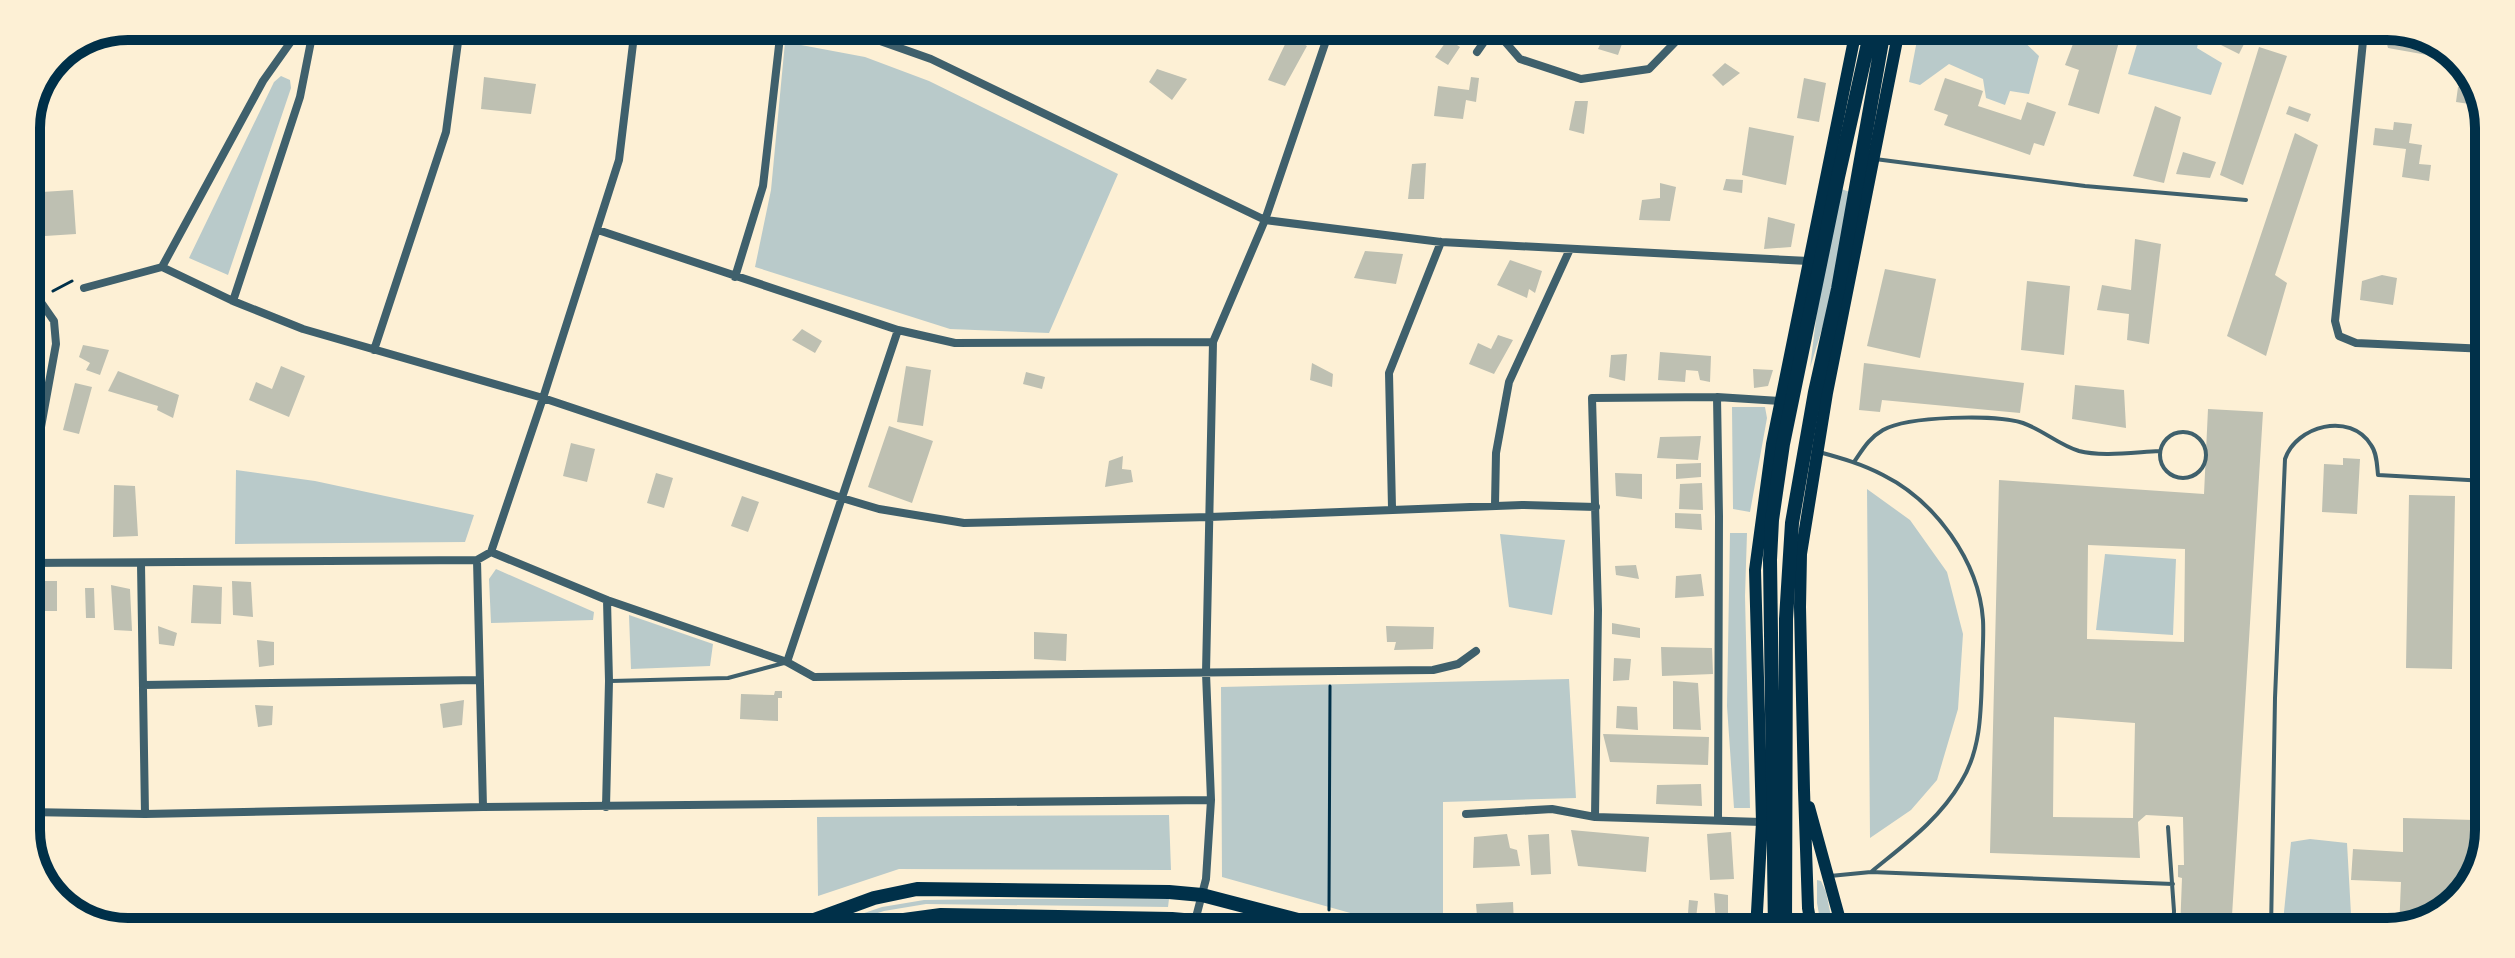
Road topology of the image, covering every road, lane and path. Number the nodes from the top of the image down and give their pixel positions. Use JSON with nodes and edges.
{"nodes":[{"id":1,"x":292,"y":40,"type":"edge"},
{"id":2,"x":311,"y":40,"type":"edge"},
{"id":3,"x":458,"y":40,"type":"edge"},
{"id":4,"x":633,"y":40,"type":"edge"},
{"id":5,"x":780,"y":40,"type":"edge"},
{"id":6,"x":877,"y":40,"type":"edge"},
{"id":7,"x":1326,"y":40,"type":"edge"},
{"id":8,"x":1485,"y":40,"type":"edge"},
{"id":9,"x":1503,"y":40,"type":"edge"},
{"id":10,"x":1677,"y":40,"type":"edge"},
{"id":11,"x":1854,"y":40,"type":"edge"},
{"id":12,"x":1869,"y":40,"type":"edge"},
{"id":13,"x":1882,"y":40,"type":"edge"},
{"id":14,"x":1897,"y":40,"type":"edge"},
{"id":15,"x":2363,"y":40,"type":"edge"},
{"id":16,"x":1477,"y":52,"type":"dead end"},
{"id":17,"x":1875,"y":158,"type":"junction"},
{"id":18,"x":2246,"y":200,"type":"dead end"},
{"id":19,"x":1265,"y":220,"type":"junction"},
{"id":20,"x":598,"y":230,"type":"junction"},
{"id":21,"x":1441,"y":242,"type":"junction"},
{"id":22,"x":1570,"y":249,"type":"junction"},
{"id":23,"x":1809,"y":261,"type":"junction"},
{"id":24,"x":162,"y":267,"type":"junction"},
{"id":25,"x":735,"y":277,"type":"junction"},
{"id":26,"x":84,"y":288,"type":"joint"},
{"id":27,"x":40,"y":297,"type":"edge"},
{"id":28,"x":40,"y":301,"type":"edge"},
{"id":29,"x":233,"y":301,"type":"junction"},
{"id":30,"x":898,"y":330,"type":"junction"},
{"id":31,"x":1213,"y":342,"type":"junction"},
{"id":32,"x":2475,"y":349,"type":"edge"},
{"id":33,"x":374,"y":350,"type":"junction"},
{"id":34,"x":1717,"y":397,"type":"junction"},
{"id":35,"x":543,"y":398,"type":"junction"},
{"id":36,"x":1781,"y":401,"type":"junction"},
{"id":37,"x":40,"y":433,"type":"edge"},
{"id":38,"x":1817,"y":451,"type":"junction"},
{"id":39,"x":2159,"y":451,"type":"junction"},
{"id":40,"x":1854,"y":462,"type":"junction"},
{"id":41,"x":2475,"y":480,"type":"edge"},
{"id":42,"x":842,"y":498,"type":"junction"},
{"id":43,"x":1495,"y":505,"type":"junction"},
{"id":44,"x":1596,"y":507,"type":"junction"},
{"id":45,"x":1392,"y":508,"type":"junction"},
{"id":46,"x":1210,"y":517,"type":"junction"},
{"id":47,"x":491,"y":552,"type":"junction"},
{"id":48,"x":477,"y":560,"type":"junction"},
{"id":49,"x":40,"y":563,"type":"edge"},
{"id":50,"x":141,"y":564,"type":"junction"},
{"id":51,"x":607,"y":600,"type":"junction"},
{"id":52,"x":1476,"y":651,"type":"dead end"},
{"id":53,"x":787,"y":662,"type":"junction"},
{"id":54,"x":1331,"y":670,"type":"junction"},
{"id":55,"x":1206,"y":673,"type":"junction"},
{"id":56,"x":480,"y":680,"type":"junction"},
{"id":57,"x":609,"y":681,"type":"junction"},
{"id":58,"x":143,"y":685,"type":"junction"},
{"id":59,"x":1804,"y":790,"type":"junction"},
{"id":60,"x":1211,"y":800,"type":"junction"},
{"id":61,"x":483,"y":807,"type":"junction"},
{"id":62,"x":606,"y":807,"type":"junction"},
{"id":63,"x":40,"y":812,"type":"edge"},
{"id":64,"x":145,"y":814,"type":"junction"},
{"id":65,"x":1466,"y":814,"type":"dead end"},
{"id":66,"x":1595,"y":817,"type":"junction"},
{"id":67,"x":1718,"y":820,"type":"junction"},
{"id":68,"x":1762,"y":822,"type":"junction"},
{"id":69,"x":2168,"y":827,"type":"dead end"},
{"id":70,"x":1871,"y":872,"type":"junction"},
{"id":71,"x":1830,"y":876,"type":"junction"},
{"id":72,"x":2173,"y":884,"type":"junction"},
{"id":73,"x":1202,"y":895,"type":"junction"},
{"id":74,"x":819,"y":918,"type":"edge"},
{"id":75,"x":916,"y":918,"type":"edge"},
{"id":76,"x":1017,"y":918,"type":"edge"},
{"id":77,"x":1195,"y":918,"type":"edge"},
{"id":78,"x":1289,"y":918,"type":"edge"},
{"id":79,"x":1331,"y":918,"type":"edge"},
{"id":80,"x":1757,"y":918,"type":"edge"},
{"id":81,"x":1780,"y":918,"type":"edge"},
{"id":82,"x":1780,"y":918,"type":"edge"},
{"id":83,"x":1810,"y":918,"type":"edge"},
{"id":84,"x":1840,"y":918,"type":"edge"},
{"id":85,"x":2173,"y":918,"type":"edge"},
{"id":86,"x":2271,"y":918,"type":"edge"}],
"edges":[{"from":1,"to":24,"type":"street"},
{"from":2,"to":29,"type":"street"},
{"from":3,"to":33,"type":"street"},
{"from":4,"to":20,"type":"street"},
{"from":5,"to":25,"type":"street"},
{"from":6,"to":19,"type":"street"},
{"from":7,"to":19,"type":"street"},
{"from":8,"to":16,"type":"street"},
{"from":9,"to":10,"type":"street"},
{"from":11,"to":23,"type":"main road"},
{"from":12,"to":81,"type":"main road"},
{"from":13,"to":82,"type":"main road"},
{"from":14,"to":17,"type":"main road"},
{"from":15,"to":32,"type":"street"},
{"from":17,"to":18,"type":"lane"},
{"from":17,"to":38,"type":"main road"},
{"from":19,"to":21,"type":"street"},
{"from":19,"to":31,"type":"street"},
{"from":20,"to":25,"type":"street"},
{"from":20,"to":35,"type":"street"},
{"from":21,"to":22,"type":"street"},
{"from":21,"to":45,"type":"street"},
{"from":22,"to":23,"type":"street"},
{"from":22,"to":43,"type":"street"},
{"from":23,"to":36,"type":"main road"},
{"from":24,"to":26,"type":"street"},
{"from":24,"to":29,"type":"street"},
{"from":25,"to":30,"type":"street"},
{"from":26,"to":27,"type":"path"},
{"from":28,"to":37,"type":"street"},
{"from":29,"to":33,"type":"street"},
{"from":30,"to":31,"type":"street"},
{"from":30,"to":42,"type":"street"},
{"from":31,"to":46,"type":"street"},
{"from":33,"to":35,"type":"street"},
{"from":34,"to":36,"type":"street"},
{"from":34,"to":44,"type":"street"},
{"from":34,"to":67,"type":"street"},
{"from":35,"to":42,"type":"street"},
{"from":35,"to":47,"type":"street"},
{"from":36,"to":68,"type":"main road"},
{"from":38,"to":40,"type":"lane"},
{"from":38,"to":59,"type":"main road"},
{"from":39,"to":39,"type":"lane"},
{"from":39,"to":40,"type":"lane"},
{"from":40,"to":70,"type":"lane"},
{"from":41,"to":86,"type":"lane"},
{"from":42,"to":46,"type":"street"},
{"from":42,"to":53,"type":"street"},
{"from":43,"to":44,"type":"street"},
{"from":43,"to":45,"type":"street"},
{"from":44,"to":66,"type":"street"},
{"from":45,"to":46,"type":"street"},
{"from":46,"to":55,"type":"street"},
{"from":47,"to":48,"type":"street"},
{"from":47,"to":51,"type":"street"},
{"from":48,"to":50,"type":"street"},
{"from":48,"to":56,"type":"street"},
{"from":49,"to":50,"type":"street"},
{"from":50,"to":58,"type":"street"},
{"from":51,"to":53,"type":"street"},
{"from":51,"to":57,"type":"street"},
{"from":52,"to":54,"type":"street"},
{"from":53,"to":55,"type":"street"},
{"from":53,"to":57,"type":"lane"},
{"from":54,"to":55,"type":"street"},
{"from":54,"to":79,"type":"path"},
{"from":55,"to":60,"type":"street"},
{"from":56,"to":58,"type":"street"},
{"from":56,"to":61,"type":"street"},
{"from":57,"to":62,"type":"street"},
{"from":58,"to":64,"type":"street"},
{"from":59,"to":71,"type":"main road"},
{"from":59,"to":83,"type":"main road"},
{"from":60,"to":62,"type":"street"},
{"from":60,"to":73,"type":"street"},
{"from":61,"to":62,"type":"street"},
{"from":61,"to":64,"type":"street"},
{"from":63,"to":64,"type":"street"},
{"from":65,"to":66,"type":"street"},
{"from":66,"to":67,"type":"street"},
{"from":67,"to":68,"type":"street"},
{"from":68,"to":80,"type":"main road"},
{"from":69,"to":72,"type":"lane"},
{"from":70,"to":71,"type":"lane"},
{"from":70,"to":72,"type":"lane"},
{"from":71,"to":84,"type":"main road"},
{"from":72,"to":85,"type":"lane"},
{"from":73,"to":74,"type":"main road"},
{"from":73,"to":77,"type":"street"},
{"from":73,"to":78,"type":"main road"},
{"from":75,"to":76,"type":"main road"}]}
